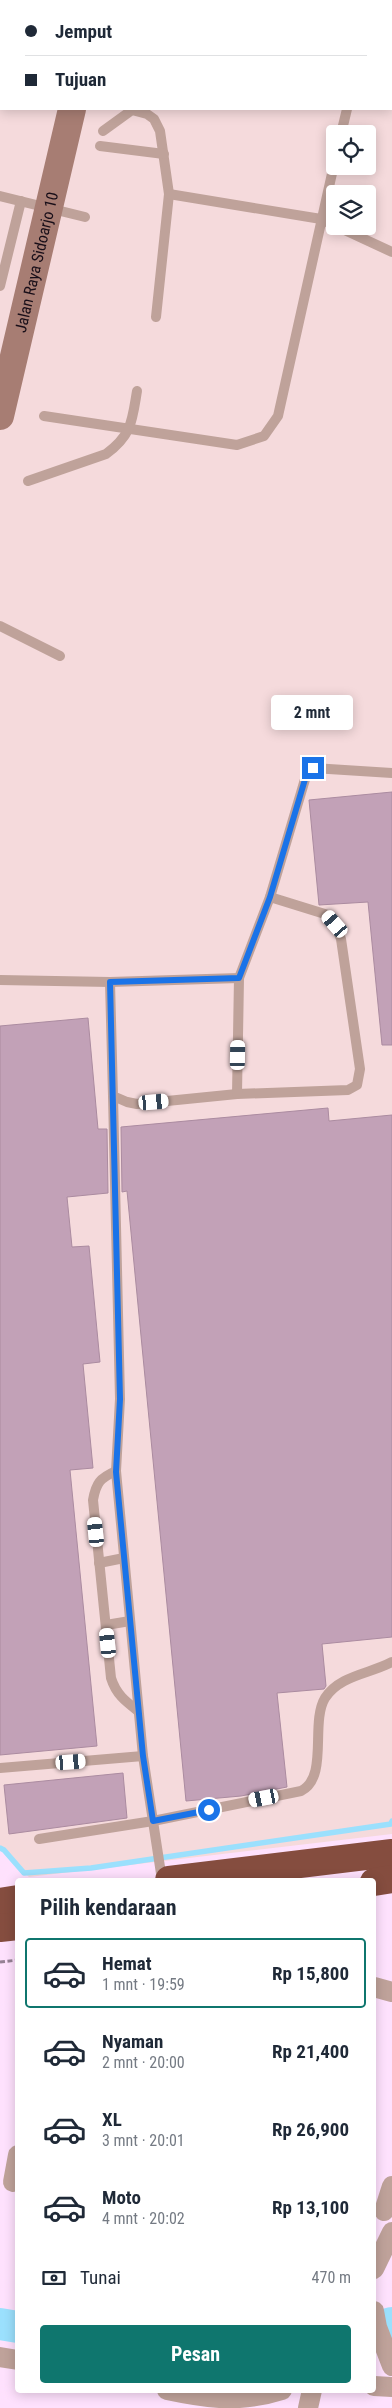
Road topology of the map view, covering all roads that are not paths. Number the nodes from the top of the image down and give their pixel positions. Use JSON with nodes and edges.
{"nodes":[{"id":1,"x":72,"y":110,"type":"edge"},
{"id":2,"x":131,"y":110,"type":"edge"},
{"id":3,"x":135,"y":110,"type":"edge"},
{"id":4,"x":347,"y":110,"type":"edge"},
{"id":5,"x":343,"y":125,"type":"edge"},
{"id":6,"x":103,"y":131,"type":"dead end"},
{"id":7,"x":100,"y":146,"type":"dead end"},
{"id":8,"x":164,"y":154,"type":"junction"},
{"id":9,"x":331,"y":175,"type":"edge"},
{"id":10,"x":170,"y":194,"type":"junction"},
{"id":11,"x":0,"y":196,"type":"edge"},
{"id":12,"x":21,"y":201,"type":"junction"},
{"id":13,"x":50,"y":208,"type":"junction"},
{"id":14,"x":85,"y":217,"type":"dead end"},
{"id":15,"x":321,"y":219,"type":"junction"},
{"id":16,"x":326,"y":221,"type":"edge"},
{"id":17,"x":355,"y":235,"type":"edge"},
{"id":18,"x":392,"y":252,"type":"edge"},
{"id":19,"x":0,"y":286,"type":"edge"},
{"id":20,"x":156,"y":317,"type":"dead end"},
{"id":21,"x":138,"y":391,"type":"dead end"},
{"id":22,"x":0,"y":416,"type":"edge"},
{"id":23,"x":44,"y":416,"type":"dead end"},
{"id":24,"x":130,"y":429,"type":"junction"},
{"id":25,"x":28,"y":481,"type":"dead end"},
{"id":26,"x":0,"y":626,"type":"edge"},
{"id":27,"x":60,"y":656,"type":"dead end"},
{"id":28,"x":392,"y":773,"type":"edge"},
{"id":29,"x":270,"y":897,"type":"junction"},
{"id":30,"x":239,"y":978,"type":"junction"},
{"id":31,"x":0,"y":980,"type":"edge"},
{"id":32,"x":110,"y":982,"type":"junction"},
{"id":33,"x":237,"y":1094,"type":"junction"},
{"id":34,"x":113,"y":1096,"type":"junction"},
{"id":35,"x":116,"y":1472,"type":"junction"},
{"id":36,"x":124,"y":1558,"type":"junction"},
{"id":37,"x":99,"y":1563,"type":"junction"},
{"id":38,"x":130,"y":1621,"type":"junction"},
{"id":39,"x":106,"y":1625,"type":"junction"},
{"id":40,"x":392,"y":1662,"type":"edge"},
{"id":41,"x":138,"y":1711,"type":"junction"},
{"id":42,"x":143,"y":1756,"type":"junction"},
{"id":43,"x":0,"y":1768,"type":"edge"},
{"id":44,"x":153,"y":1821,"type":"junction"},
{"id":45,"x":39,"y":1838,"type":"dead end"},
{"id":46,"x":392,"y":1853,"type":"edge"},
{"id":47,"x":164,"y":1878,"type":"edge"},
{"id":48,"x":392,"y":1879,"type":"edge"},
{"id":49,"x":376,"y":1882,"type":"edge"},
{"id":50,"x":376,"y":1988,"type":"edge"},
{"id":51,"x":392,"y":1992,"type":"edge"},
{"id":52,"x":15,"y":2168,"type":"edge"},
{"id":53,"x":12,"y":2182,"type":"dead end"},
{"id":54,"x":392,"y":2186,"type":"edge"},
{"id":55,"x":383,"y":2210,"type":"edge"},
{"id":56,"x":392,"y":2232,"type":"edge"},
{"id":57,"x":376,"y":2265,"type":"edge"},
{"id":58,"x":376,"y":2322,"type":"edge"},
{"id":59,"x":392,"y":2364,"type":"edge"},
{"id":60,"x":376,"y":2386,"type":"edge"},
{"id":61,"x":392,"y":2387,"type":"edge"},
{"id":62,"x":272,"y":2393,"type":"edge"},
{"id":63,"x":311,"y":2393,"type":"edge"},
{"id":64,"x":179,"y":2397,"type":"edge"},
{"id":65,"x":236,"y":2404,"type":"edge"},
{"id":66,"x":308,"y":2408,"type":"edge"}],
"edges":[{"from":1,"to":13,"type":"street","name":"Jalan Raya Sidoarjo 10"},
{"from":2,"to":6,"type":"lane"},
{"from":3,"to":8,"type":"lane"},
{"from":4,"to":5,"type":"lane"},
{"from":7,"to":8,"type":"lane"},
{"from":8,"to":10,"type":"lane"},
{"from":9,"to":15,"type":"lane"},
{"from":10,"to":15,"type":"lane"},
{"from":10,"to":20,"type":"lane"},
{"from":11,"to":12,"type":"lane"},
{"from":12,"to":13,"type":"lane"},
{"from":12,"to":19,"type":"lane"},
{"from":13,"to":14,"type":"lane"},
{"from":13,"to":22,"type":"street","name":"Jalan Raya Sidoarjo 10"},
{"from":15,"to":16,"type":"lane"},
{"from":15,"to":24,"type":"lane"},
{"from":17,"to":18,"type":"lane"},
{"from":21,"to":24,"type":"lane"},
{"from":23,"to":24,"type":"lane"},
{"from":24,"to":25,"type":"lane"},
{"from":26,"to":27,"type":"lane"},
{"from":28,"to":29,"type":"lane"},
{"from":29,"to":30,"type":"lane"},
{"from":29,"to":33,"type":"lane"},
{"from":30,"to":32,"type":"lane"},
{"from":30,"to":33,"type":"lane"},
{"from":31,"to":32,"type":"lane"},
{"from":32,"to":34,"type":"lane"},
{"from":33,"to":34,"type":"lane"},
{"from":34,"to":35,"type":"lane"},
{"from":35,"to":36,"type":"lane"},
{"from":35,"to":37,"type":"lane"},
{"from":36,"to":37,"type":"lane"},
{"from":36,"to":38,"type":"lane"},
{"from":37,"to":39,"type":"lane"},
{"from":38,"to":39,"type":"lane"},
{"from":38,"to":41,"type":"lane"},
{"from":39,"to":41,"type":"lane"},
{"from":40,"to":44,"type":"lane"},
{"from":41,"to":42,"type":"lane"},
{"from":42,"to":43,"type":"lane"},
{"from":42,"to":44,"type":"lane"},
{"from":44,"to":45,"type":"lane"},
{"from":44,"to":47,"type":"lane"},
{"from":46,"to":47,"type":"highway"},
{"from":48,"to":49,"type":"highway"},
{"from":50,"to":51,"type":"street"},
{"from":52,"to":53,"type":"street"},
{"from":54,"to":55,"type":"street"},
{"from":56,"to":57,"type":"street"},
{"from":58,"to":59,"type":"street"},
{"from":60,"to":61,"type":"street"},
{"from":62,"to":65,"type":"street"},
{"from":63,"to":66,"type":"street"},
{"from":64,"to":65,"type":"street"}]}
